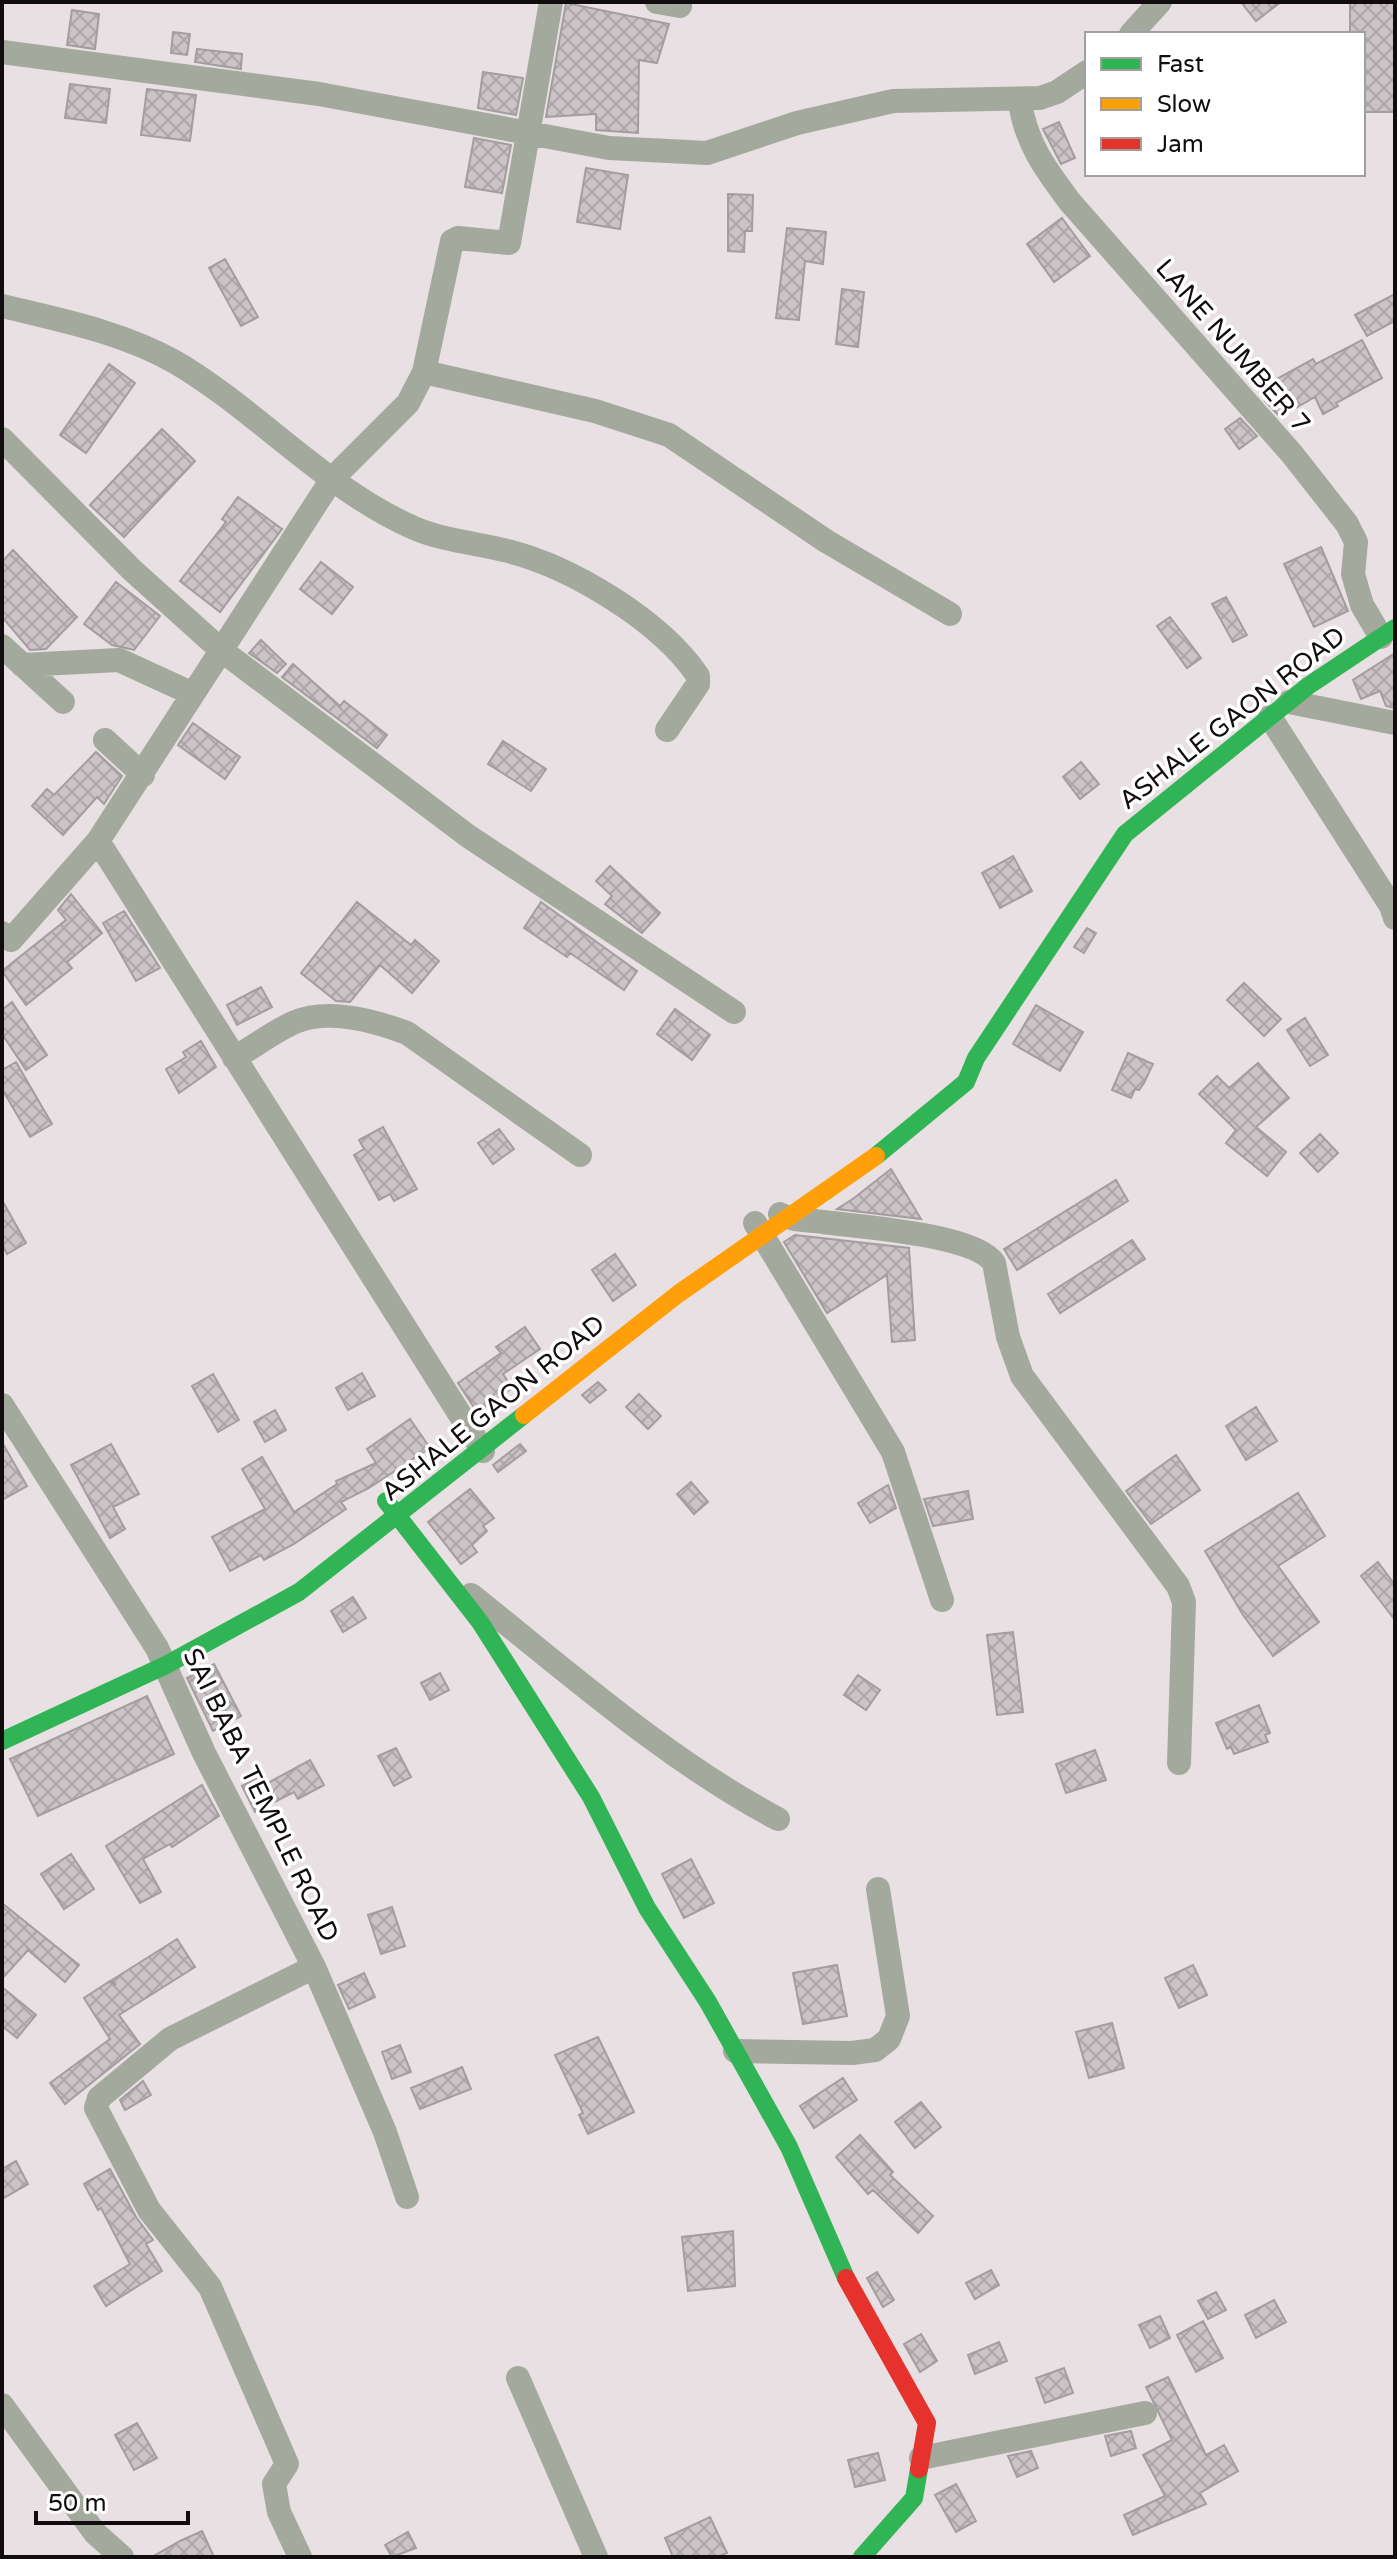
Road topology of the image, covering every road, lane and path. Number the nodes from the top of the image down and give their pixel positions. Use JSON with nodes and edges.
{"nodes":[{"id":1,"x":551,"y":2,"type":"edge"},
{"id":2,"x":1160,"y":2,"type":"edge"},
{"id":3,"x":1133,"y":32,"type":"edge"},
{"id":4,"x":2,"y":52,"type":"edge"},
{"id":5,"x":1085,"y":73,"type":"edge"},
{"id":6,"x":1020,"y":101,"type":"junction"},
{"id":7,"x":529,"y":134,"type":"junction"},
{"id":8,"x":2,"y":306,"type":"edge"},
{"id":9,"x":424,"y":372,"type":"junction"},
{"id":10,"x":2,"y":439,"type":"edge"},
{"id":11,"x":332,"y":479,"type":"junction"},
{"id":12,"x":950,"y":614,"type":"dead end"},
{"id":13,"x":1388,"y":632,"type":"edge"},
{"id":14,"x":2,"y":646,"type":"edge"},
{"id":15,"x":221,"y":650,"type":"junction"},
{"id":16,"x":22,"y":665,"type":"junction"},
{"id":17,"x":193,"y":694,"type":"junction"},
{"id":18,"x":63,"y":702,"type":"dead end"},
{"id":19,"x":1280,"y":709,"type":"junction"},
{"id":20,"x":1395,"y":723,"type":"edge"},
{"id":21,"x":667,"y":730,"type":"dead end"},
{"id":22,"x":105,"y":740,"type":"dead end"},
{"id":23,"x":143,"y":775,"type":"junction"},
{"id":24,"x":98,"y":841,"type":"junction"},
{"id":25,"x":1395,"y":918,"type":"edge"},
{"id":26,"x":5,"y":941,"type":"edge"},
{"id":27,"x":734,"y":1012,"type":"dead end"},
{"id":28,"x":234,"y":1058,"type":"junction"},
{"id":29,"x":580,"y":1155,"type":"dead end"},
{"id":30,"x":769,"y":1221,"type":"junction"},
{"id":31,"x":2,"y":1405,"type":"edge"},
{"id":32,"x":478,"y":1444,"type":"junction"},
{"id":33,"x":386,"y":1501,"type":"junction"},
{"id":34,"x":399,"y":1517,"type":"junction"},
{"id":35,"x":350,"y":1527,"type":"dead end"},
{"id":36,"x":439,"y":1570,"type":"junction"},
{"id":37,"x":287,"y":1576,"type":"dead end"},
{"id":38,"x":299,"y":1592,"type":"junction"},
{"id":39,"x":942,"y":1600,"type":"dead end"},
{"id":40,"x":159,"y":1652,"type":"junction"},
{"id":41,"x":2,"y":1741,"type":"edge"},
{"id":42,"x":1179,"y":1763,"type":"dead end"},
{"id":43,"x":778,"y":1819,"type":"dead end"},
{"id":44,"x":878,"y":1889,"type":"dead end"},
{"id":45,"x":314,"y":1967,"type":"junction"},
{"id":46,"x":735,"y":2051,"type":"junction"},
{"id":47,"x":407,"y":2197,"type":"dead end"},
{"id":48,"x":518,"y":2378,"type":"dead end"},
{"id":49,"x":2,"y":2405,"type":"edge"},
{"id":50,"x":1145,"y":2413,"type":"dead end"},
{"id":51,"x":921,"y":2458,"type":"junction"},
{"id":52,"x":122,"y":2557,"type":"edge"},
{"id":53,"x":300,"y":2557,"type":"edge"},
{"id":54,"x":596,"y":2557,"type":"edge"},
{"id":55,"x":862,"y":2557,"type":"edge"}],
"edges":[{"from":1,"to":7,"type":"street"},
{"from":2,"to":3,"type":"street"},
{"from":4,"to":7,"type":"street"},
{"from":5,"to":6,"type":"street"},
{"from":6,"to":7,"type":"street"},
{"from":6,"to":13,"type":"street","name":"LANE NUMBER 7"},
{"from":7,"to":9,"type":"street"},
{"from":8,"to":11,"type":"street"},
{"from":9,"to":11,"type":"street"},
{"from":9,"to":12,"type":"street"},
{"from":10,"to":15,"type":"street"},
{"from":11,"to":15,"type":"street"},
{"from":11,"to":21,"type":"street"},
{"from":13,"to":19,"type":"street","name":"ASHALE GAON ROAD"},
{"from":14,"to":16,"type":"street"},
{"from":15,"to":17,"type":"street"},
{"from":15,"to":27,"type":"street"},
{"from":16,"to":17,"type":"street"},
{"from":16,"to":18,"type":"street"},
{"from":17,"to":23,"type":"street"},
{"from":19,"to":20,"type":"street"},
{"from":19,"to":25,"type":"street"},
{"from":19,"to":30,"type":"street","name":"ASHALE GAON ROAD"},
{"from":22,"to":23,"type":"street"},
{"from":23,"to":24,"type":"street"},
{"from":24,"to":26,"type":"street"},
{"from":24,"to":28,"type":"street"},
{"from":28,"to":29,"type":"street"},
{"from":28,"to":32,"type":"street"},
{"from":30,"to":32,"type":"street","name":"ASHALE GAON ROAD"},
{"from":30,"to":39,"type":"street"},
{"from":30,"to":42,"type":"street"},
{"from":31,"to":40,"type":"street","name":"SAI BABA TEMPLE ROAD"},
{"from":32,"to":33,"type":"street","name":"ASHALE GAON ROAD"},
{"from":32,"to":34,"type":"street","name":"ASHALE GAON ROAD"},
{"from":33,"to":34,"type":"street"},
{"from":33,"to":35,"type":"street","name":"ASHALE GAON ROAD"},
{"from":34,"to":36,"type":"street"},
{"from":34,"to":38,"type":"street","name":"ASHALE GAON ROAD"},
{"from":36,"to":43,"type":"street"},
{"from":36,"to":46,"type":"street"},
{"from":37,"to":38,"type":"street"},
{"from":38,"to":40,"type":"street","name":"ASHALE GAON ROAD"},
{"from":40,"to":41,"type":"street","name":"ASHALE GAON ROAD"},
{"from":40,"to":45,"type":"street","name":"SAI BABA TEMPLE ROAD"},
{"from":44,"to":46,"type":"street"},
{"from":45,"to":47,"type":"street","name":"SAI BABA TEMPLE ROAD"},
{"from":45,"to":53,"type":"street","name":"SAI BABA TEMPLE ROAD"},
{"from":46,"to":51,"type":"street"},
{"from":48,"to":54,"type":"street"},
{"from":49,"to":52,"type":"street"},
{"from":50,"to":51,"type":"street"},
{"from":51,"to":55,"type":"street"}]}
